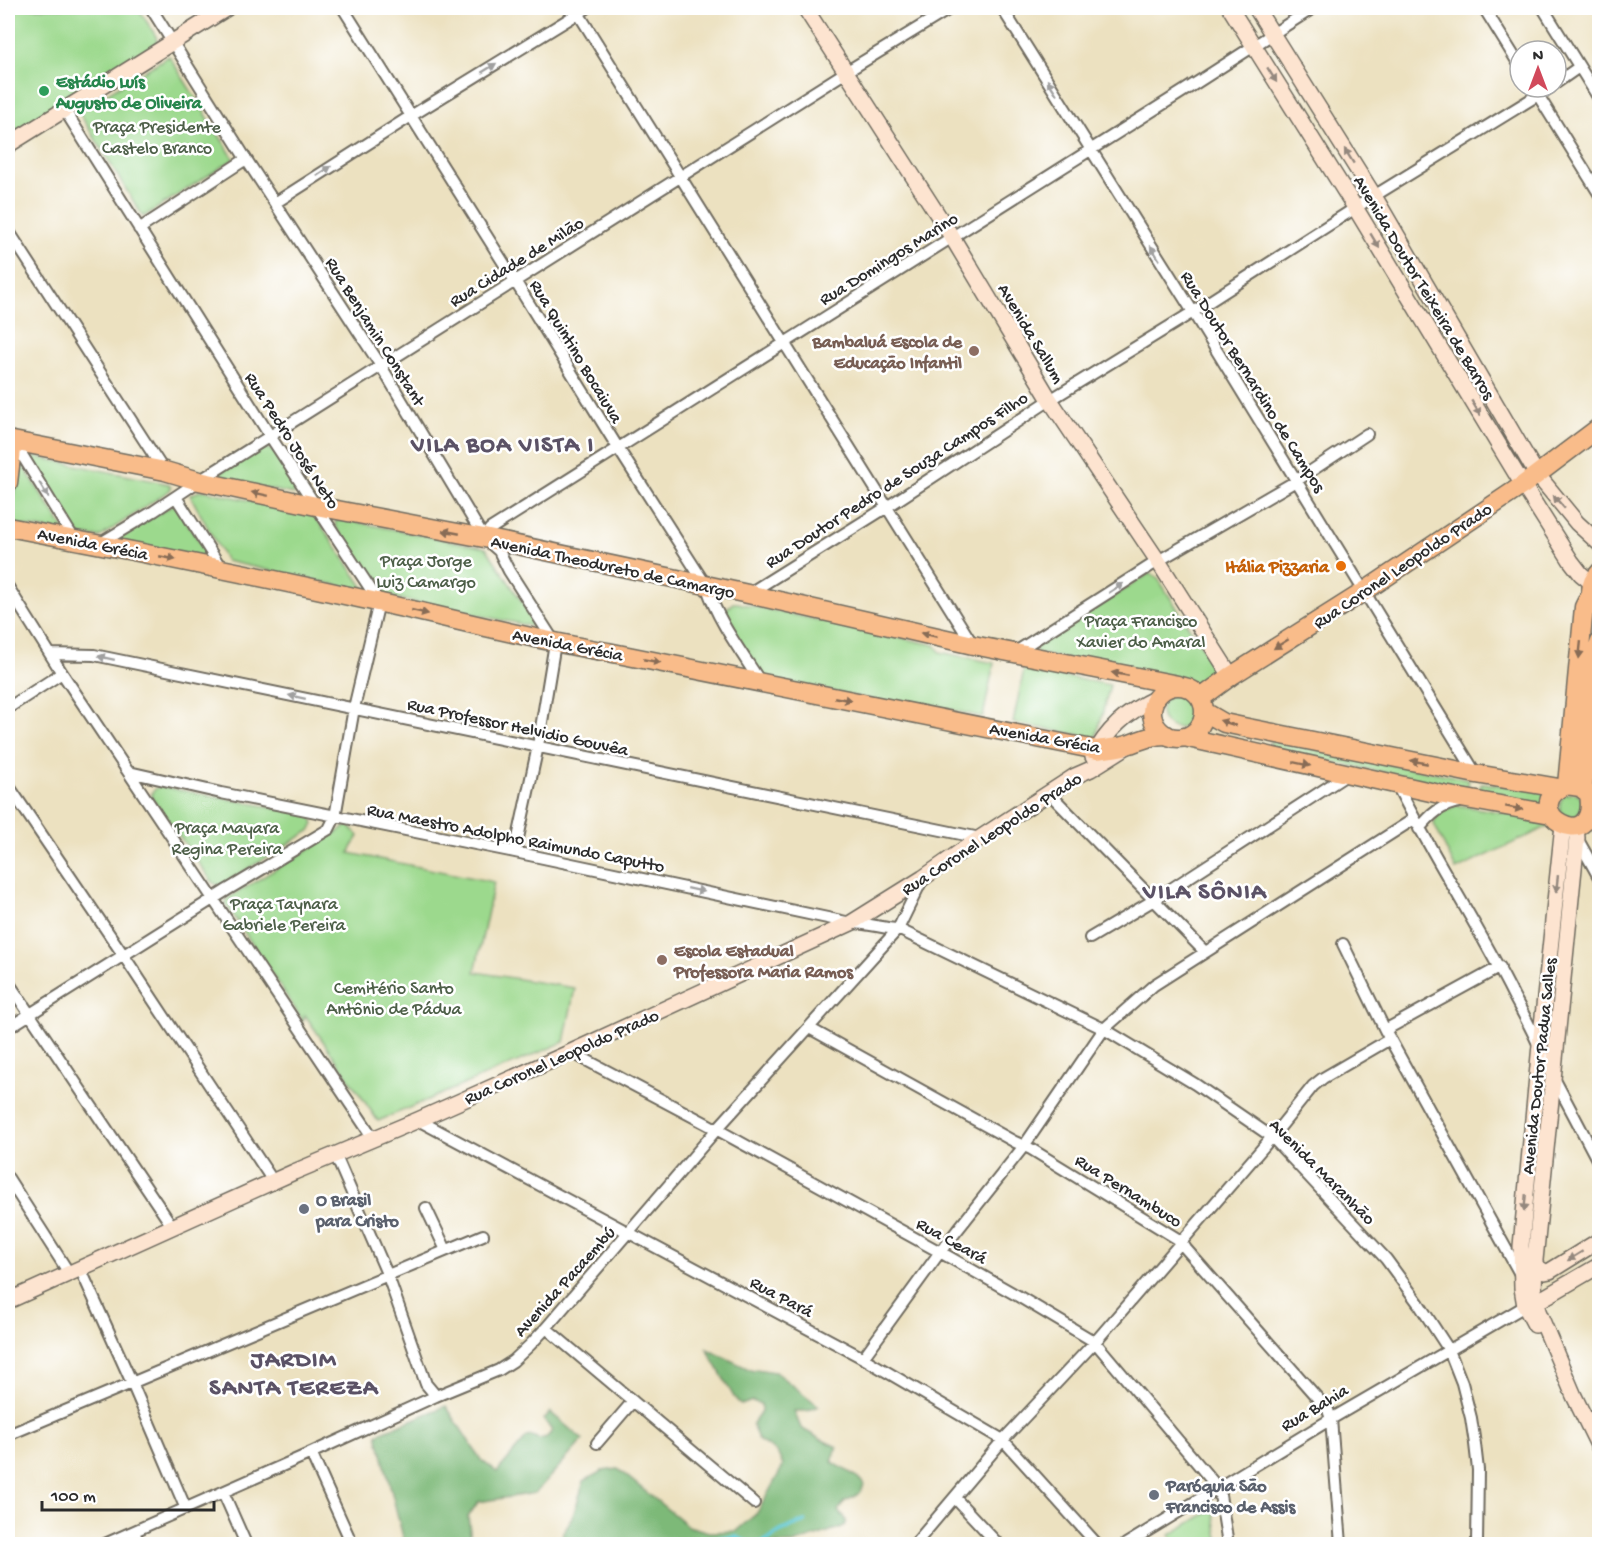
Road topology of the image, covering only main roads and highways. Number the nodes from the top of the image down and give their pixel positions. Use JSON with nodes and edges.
{"nodes":[{"id":1,"x":1599,"y":427,"type":"edge"},
{"id":2,"x":9,"y":438,"type":"edge"},
{"id":3,"x":8,"y":483,"type":"edge"},
{"id":4,"x":8,"y":527,"type":"edge"},
{"id":5,"x":1594,"y":583,"type":"edge"},
{"id":6,"x":1599,"y":610,"type":"edge"},
{"id":7,"x":1599,"y":642,"type":"edge"},
{"id":8,"x":1178,"y":685,"type":"junction"},
{"id":9,"x":1203,"y":705,"type":"junction"},
{"id":10,"x":1267,"y":731,"type":"junction"},
{"id":11,"x":1175,"y":736,"type":"junction"},
{"id":12,"x":1130,"y":744,"type":"joint"},
{"id":13,"x":1262,"y":755,"type":"junction"},
{"id":14,"x":1450,"y":768,"type":"junction"},
{"id":15,"x":1476,"y":774,"type":"junction"},
{"id":16,"x":1580,"y":790,"type":"edge"},
{"id":17,"x":1444,"y":795,"type":"junction"},
{"id":18,"x":1470,"y":801,"type":"junction"},
{"id":19,"x":1575,"y":825,"type":"edge"}],
"edges":[{"from":1,"to":9,"type":"main road","name":"Rua Coronel Leopoldo Prado","one_way":true},
{"from":2,"to":3,"type":"main road"},
{"from":8,"to":2,"type":"main road","name":"Avenida Theodureto de Camargo","one_way":true},
{"from":4,"to":12,"type":"main road","name":"Avenida Grécia","one_way":true},
{"from":5,"to":6,"type":"main road"},
{"from":5,"to":16,"type":"main road","one_way":true},
{"from":7,"to":16,"type":"main road"},
{"from":8,"to":9,"type":"main road"},
{"from":8,"to":11,"type":"main road"},
{"from":10,"to":9,"type":"main road","one_way":true},
{"from":9,"to":11,"type":"main road"},
{"from":10,"to":13,"type":"main road"},
{"from":14,"to":10,"type":"main road","one_way":true},
{"from":11,"to":12,"type":"main road","name":"Rua Coronel Leopoldo Prado"},
{"from":11,"to":13,"type":"main road"},
{"from":13,"to":17,"type":"main road","one_way":true},
{"from":14,"to":15,"type":"main road"},
{"from":14,"to":17,"type":"main road"},
{"from":15,"to":16,"type":"main road"},
{"from":15,"to":18,"type":"main road"},
{"from":16,"to":19,"type":"main road"},
{"from":16,"to":19,"type":"main road"},
{"from":17,"to":18,"type":"main road"},
{"from":18,"to":19,"type":"main road","one_way":true}]}
